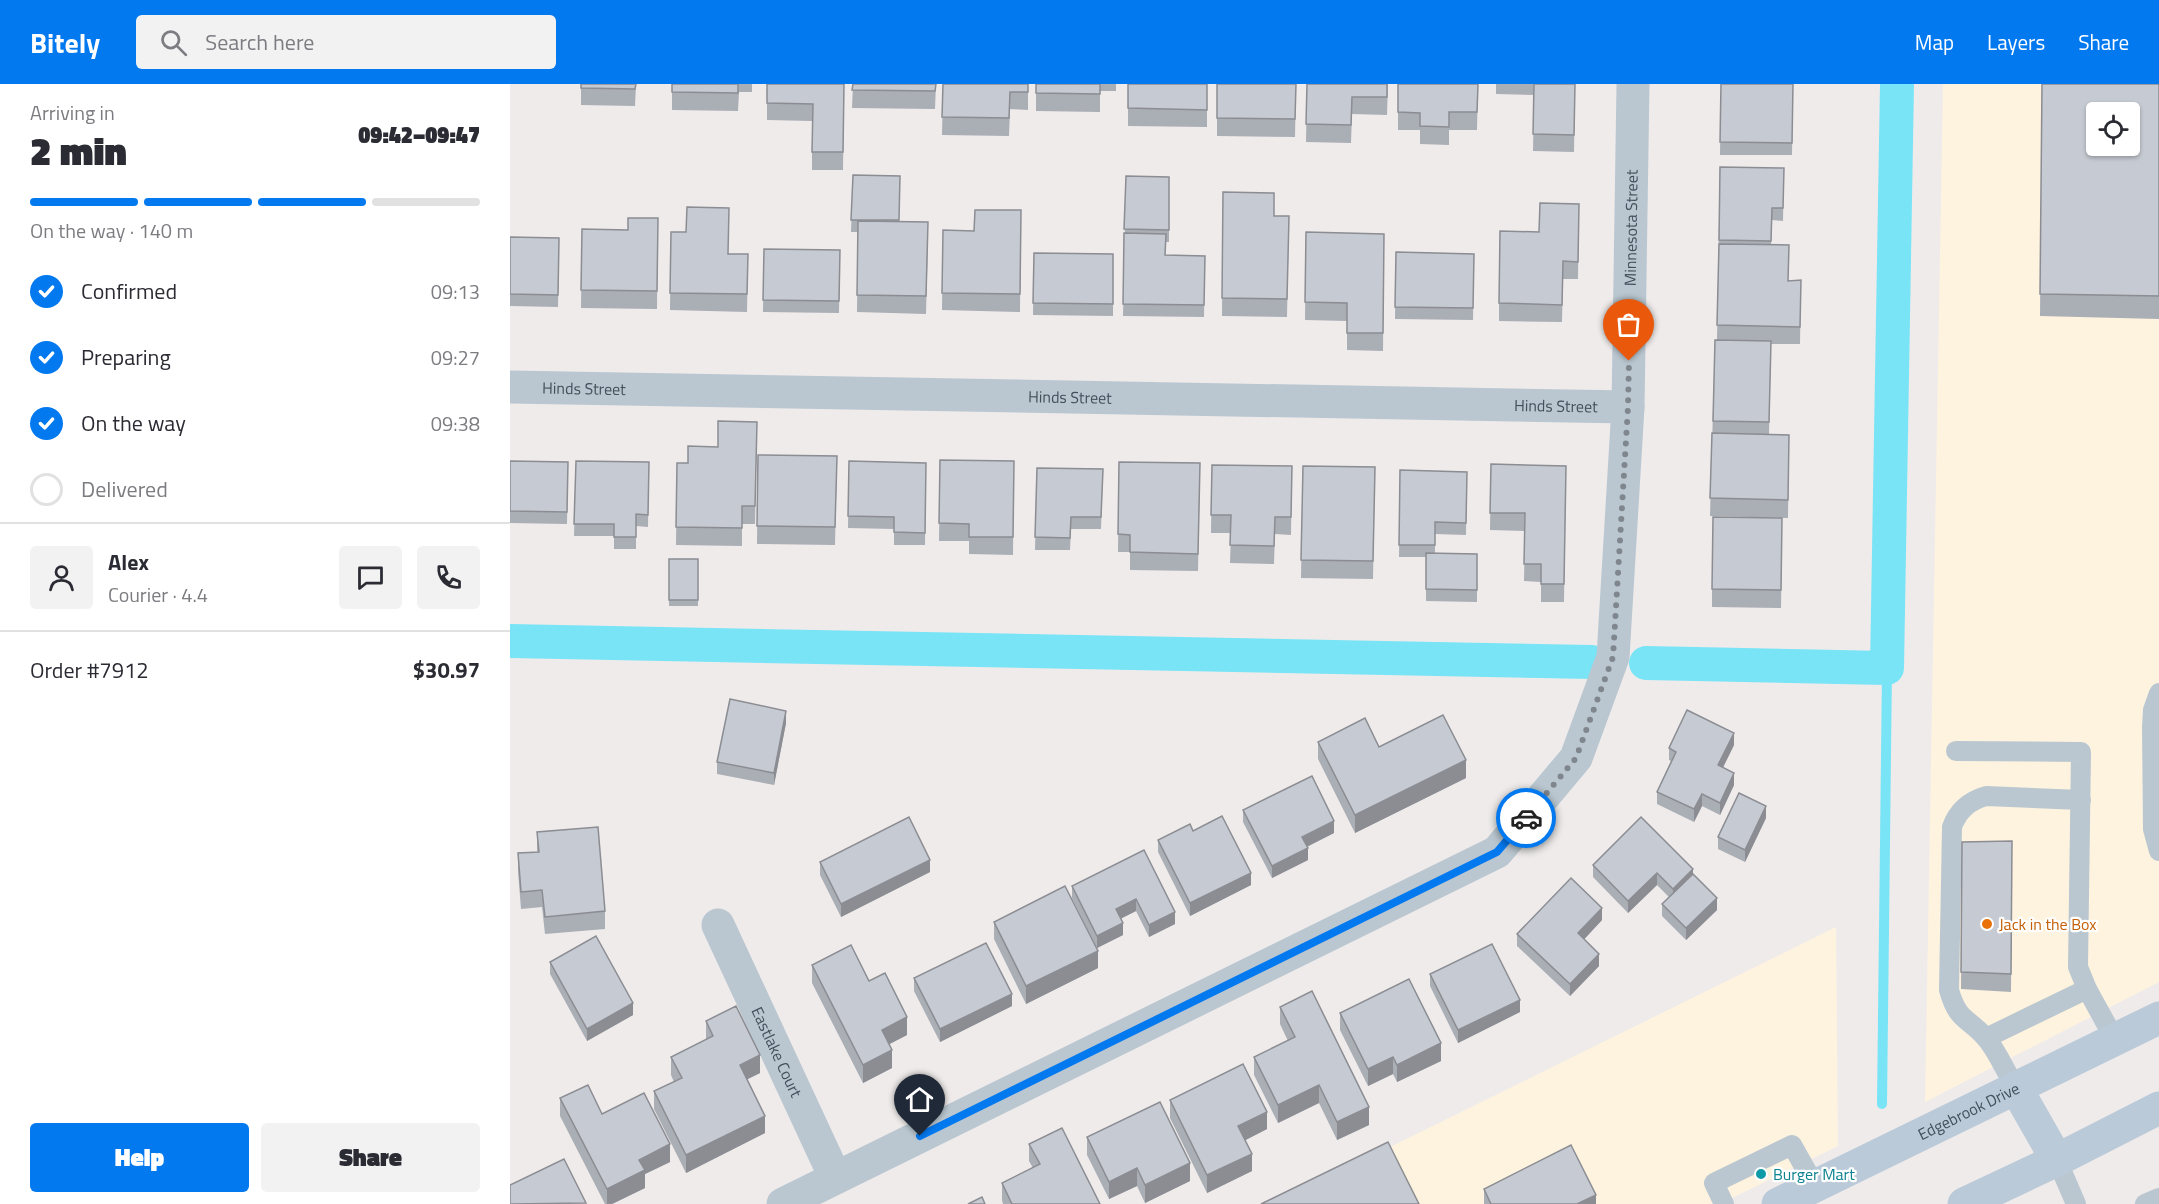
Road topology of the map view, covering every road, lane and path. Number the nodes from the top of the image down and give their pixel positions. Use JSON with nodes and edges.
{"nodes":[{"id":1,"x":1633,"y":84,"type":"edge"},
{"id":2,"x":510,"y":387,"type":"edge"},
{"id":3,"x":1628,"y":407,"type":"junction"},
{"id":4,"x":2159,"y":693,"type":"edge"},
{"id":5,"x":1956,"y":751,"type":"dead end"},
{"id":6,"x":2081,"y":800,"type":"junction"},
{"id":7,"x":2159,"y":851,"type":"edge"},
{"id":8,"x":718,"y":925,"type":"dead end"},
{"id":9,"x":2087,"y":989,"type":"junction"},
{"id":10,"x":2159,"y":1018,"type":"edge"},
{"id":11,"x":1986,"y":1038,"type":"junction"},
{"id":12,"x":2115,"y":1040,"type":"junction"},
{"id":13,"x":2016,"y":1088,"type":"junction"},
{"id":14,"x":2159,"y":1108,"type":"edge"},
{"id":15,"x":2056,"y":1160,"type":"junction"},
{"id":16,"x":835,"y":1178,"type":"junction"},
{"id":17,"x":1815,"y":1186,"type":"junction"},
{"id":18,"x":2159,"y":1198,"type":"edge"},
{"id":19,"x":783,"y":1204,"type":"edge"},
{"id":20,"x":1724,"y":1204,"type":"edge"},
{"id":21,"x":1778,"y":1204,"type":"edge"},
{"id":22,"x":1964,"y":1204,"type":"edge"},
{"id":23,"x":2076,"y":1204,"type":"edge"},
{"id":24,"x":2145,"y":1204,"type":"edge"}],
"edges":[{"from":1,"to":3,"type":"street","name":"Minnesota Street"},
{"from":2,"to":3,"type":"street","name":"Hinds Street"},
{"from":3,"to":16,"type":"street","name":"Minnesota Street"},
{"from":4,"to":7,"type":"lane"},
{"from":5,"to":6,"type":"lane"},
{"from":6,"to":9,"type":"lane"},
{"from":6,"to":11,"type":"lane"},
{"from":8,"to":16,"type":"street","name":"Eastlake Court"},
{"from":9,"to":11,"type":"lane"},
{"from":9,"to":12,"type":"lane"},
{"from":10,"to":12,"type":"main road","name":"Edgebrook Drive"},
{"from":11,"to":13,"type":"lane"},
{"from":12,"to":13,"type":"main road","name":"Edgebrook Drive"},
{"from":13,"to":15,"type":"main road"},
{"from":13,"to":17,"type":"main road","name":"Edgebrook Drive"},
{"from":14,"to":15,"type":"main road"},
{"from":15,"to":22,"type":"main road"},
{"from":15,"to":23,"type":"lane"},
{"from":16,"to":19,"type":"street","name":"Minnesota Street"},
{"from":17,"to":20,"type":"lane"},
{"from":17,"to":21,"type":"main road","name":"Edgebrook Drive"},
{"from":18,"to":24,"type":"lane"}]}
